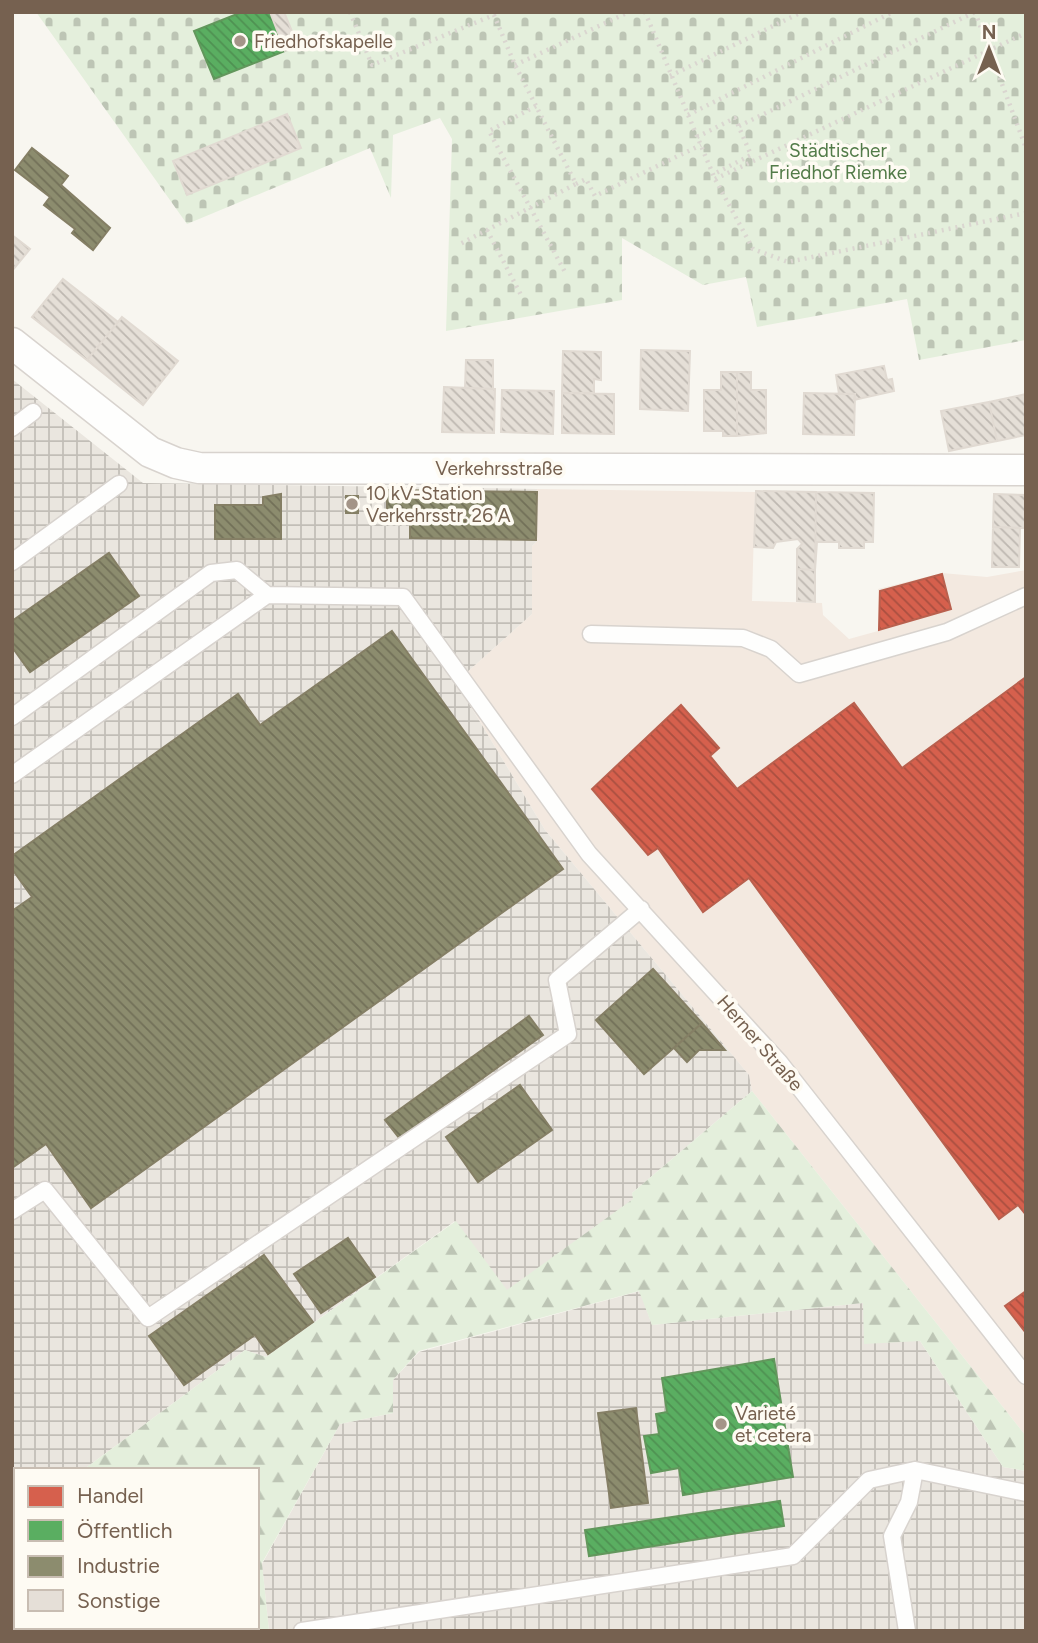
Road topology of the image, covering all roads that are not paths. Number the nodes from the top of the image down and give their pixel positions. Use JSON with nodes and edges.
{"nodes":[{"id":1,"x":12,"y":343,"type":"edge"},
{"id":2,"x":33,"y":412,"type":"dead end"},
{"id":3,"x":12,"y":428,"type":"edge"},
{"id":4,"x":1026,"y":470,"type":"edge"},
{"id":5,"x":118,"y":484,"type":"dead end"},
{"id":6,"x":12,"y":562,"type":"edge"},
{"id":7,"x":267,"y":595,"type":"junction"},
{"id":8,"x":1026,"y":596,"type":"edge"},
{"id":9,"x":591,"y":634,"type":"dead end"},
{"id":10,"x":12,"y":717,"type":"edge"},
{"id":11,"x":12,"y":775,"type":"edge"},
{"id":12,"x":641,"y":909,"type":"junction"},
{"id":13,"x":12,"y":1211,"type":"edge"},
{"id":14,"x":1026,"y":1376,"type":"edge"},
{"id":15,"x":915,"y":1470,"type":"junction"},
{"id":16,"x":1026,"y":1493,"type":"edge"},
{"id":17,"x":302,"y":1631,"type":"edge"},
{"id":18,"x":907,"y":1631,"type":"edge"}],
"edges":[{"from":1,"to":4,"type":"street","name":"Verkehrsstraße"},
{"from":2,"to":3,"type":"lane"},
{"from":5,"to":6,"type":"lane"},
{"from":7,"to":10,"type":"lane"},
{"from":7,"to":11,"type":"lane"},
{"from":7,"to":12,"type":"lane","name":"Herner Straße"},
{"from":8,"to":9,"type":"lane"},
{"from":12,"to":13,"type":"lane"},
{"from":12,"to":14,"type":"lane","name":"Herner Straße"},
{"from":15,"to":16,"type":"lane"},
{"from":15,"to":17,"type":"lane"},
{"from":15,"to":18,"type":"lane"}]}
